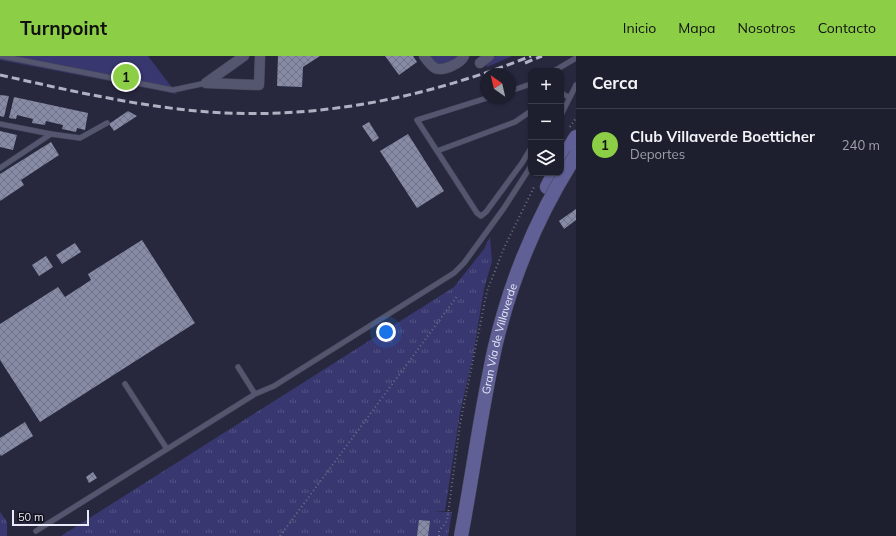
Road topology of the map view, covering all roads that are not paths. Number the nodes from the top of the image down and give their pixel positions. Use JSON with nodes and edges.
{"nodes":[{"id":1,"x":1,"y":56,"type":"edge"},
{"id":2,"x":244,"y":56,"type":"edge"},
{"id":3,"x":260,"y":56,"type":"edge"},
{"id":4,"x":424,"y":56,"type":"edge"},
{"id":5,"x":464,"y":56,"type":"edge"},
{"id":6,"x":489,"y":56,"type":"edge"},
{"id":7,"x":576,"y":58,"type":"edge"},
{"id":8,"x":480,"y":63,"type":"dead end"},
{"id":9,"x":559,"y":68,"type":"edge"},
{"id":10,"x":206,"y":83,"type":"junction"},
{"id":11,"x":528,"y":85,"type":"edge"},
{"id":12,"x":576,"y":85,"type":"edge"},
{"id":13,"x":516,"y":89,"type":"edge"},
{"id":14,"x":564,"y":95,"type":"edge"},
{"id":15,"x":570,"y":98,"type":"junction"},
{"id":16,"x":480,"y":100,"type":"edge"},
{"id":17,"x":564,"y":109,"type":"edge"},
{"id":18,"x":528,"y":113,"type":"edge"},
{"id":19,"x":107,"y":123,"type":"dead end"},
{"id":20,"x":0,"y":124,"type":"edge"},
{"id":21,"x":51,"y":134,"type":"junction"},
{"id":22,"x":576,"y":137,"type":"edge"},
{"id":23,"x":437,"y":151,"type":"junction"},
{"id":24,"x":528,"y":153,"type":"edge"},
{"id":25,"x":576,"y":155,"type":"edge"},
{"id":26,"x":564,"y":156,"type":"edge"},
{"id":27,"x":0,"y":168,"type":"edge"},
{"id":28,"x":528,"y":171,"type":"edge"},
{"id":29,"x":553,"y":176,"type":"edge"},
{"id":30,"x":238,"y":367,"type":"dead end"},
{"id":31,"x":125,"y":384,"type":"dead end"},
{"id":32,"x":255,"y":394,"type":"junction"},
{"id":33,"x":167,"y":449,"type":"junction"},
{"id":34,"x":36,"y":531,"type":"dead end"},
{"id":35,"x":452,"y":536,"type":"edge"},
{"id":36,"x":461,"y":536,"type":"edge"}],
"edges":[{"from":1,"to":10,"type":"lane"},
{"from":2,"to":10,"type":"street"},
{"from":3,"to":10,"type":"street"},
{"from":4,"to":5,"type":"street"},
{"from":6,"to":8,"type":"street"},
{"from":7,"to":9,"type":"lane"},
{"from":11,"to":13,"type":"lane"},
{"from":12,"to":15,"type":"lane"},
{"from":14,"to":15,"type":"lane"},
{"from":15,"to":17,"type":"lane"},
{"from":16,"to":23,"type":"lane"},
{"from":18,"to":23,"type":"lane"},
{"from":19,"to":21,"type":"lane"},
{"from":20,"to":21,"type":"lane"},
{"from":21,"to":27,"type":"lane"},
{"from":22,"to":26,"type":"street"},
{"from":23,"to":24,"type":"lane"},
{"from":25,"to":36,"type":"street","name":"Gran Vía de Villaverde","bridge":true},
{"from":28,"to":32,"type":"lane"},
{"from":29,"to":35,"type":"street","name":"Gran Vía de Villaverde"},
{"from":30,"to":32,"type":"lane"},
{"from":31,"to":33,"type":"lane"},
{"from":32,"to":33,"type":"lane"},
{"from":33,"to":34,"type":"lane"}]}
